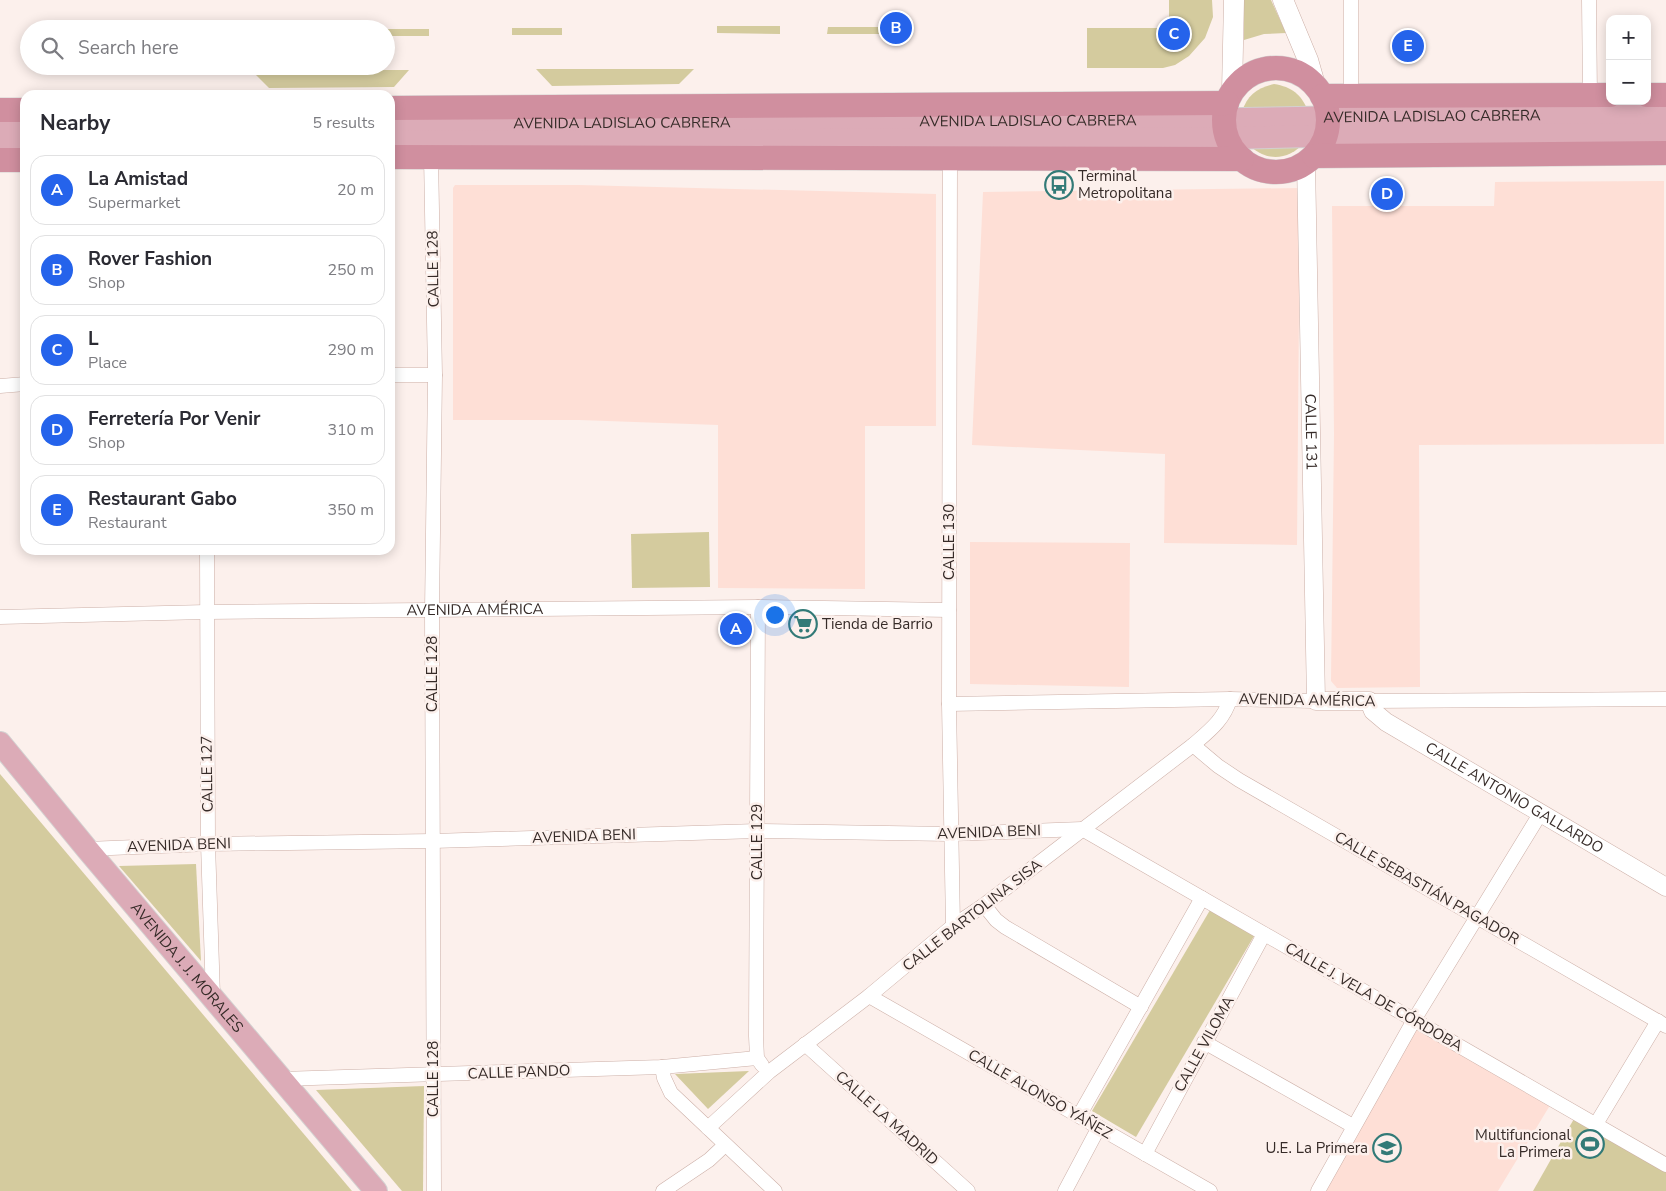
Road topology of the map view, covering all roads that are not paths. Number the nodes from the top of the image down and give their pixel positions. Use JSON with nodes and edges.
{"nodes":[{"id":1,"x":1234,"y":0,"type":"edge"},
{"id":2,"x":1283,"y":0,"type":"edge"},
{"id":3,"x":1351,"y":0,"type":"edge"},
{"id":4,"x":1589,"y":0,"type":"edge"},
{"id":5,"x":1600,"y":95,"type":"edge"},
{"id":6,"x":1651,"y":95,"type":"edge"},
{"id":7,"x":1666,"y":95,"type":"edge"},
{"id":8,"x":395,"y":108,"type":"edge"},
{"id":9,"x":0,"y":110,"type":"edge"},
{"id":10,"x":20,"y":110,"type":"edge"},
{"id":11,"x":1228,"y":113,"type":"junction"},
{"id":12,"x":1666,"y":114,"type":"edge"},
{"id":13,"x":0,"y":124,"type":"edge"},
{"id":14,"x":20,"y":124,"type":"edge"},
{"id":15,"x":395,"y":124,"type":"edge"},
{"id":16,"x":1319,"y":126,"type":"junction"},
{"id":17,"x":1352,"y":126,"type":"junction"},
{"id":18,"x":1666,"y":134,"type":"edge"},
{"id":19,"x":395,"y":142,"type":"edge"},
{"id":20,"x":0,"y":143,"type":"edge"},
{"id":21,"x":20,"y":143,"type":"edge"},
{"id":22,"x":1666,"y":154,"type":"edge"},
{"id":23,"x":431,"y":156,"type":"junction"},
{"id":24,"x":395,"y":157,"type":"edge"},
{"id":25,"x":950,"y":159,"type":"junction"},
{"id":26,"x":1242,"y":159,"type":"junction"},
{"id":27,"x":0,"y":160,"type":"edge"},
{"id":28,"x":20,"y":160,"type":"edge"},
{"id":29,"x":435,"y":374,"type":"junction"},
{"id":30,"x":395,"y":375,"type":"edge"},
{"id":31,"x":20,"y":384,"type":"edge"},
{"id":32,"x":0,"y":386,"type":"edge"},
{"id":33,"x":206,"y":555,"type":"edge"},
{"id":34,"x":758,"y":607,"type":"junction"},
{"id":35,"x":949,"y":610,"type":"junction"},
{"id":36,"x":432,"y":611,"type":"junction"},
{"id":37,"x":206,"y":612,"type":"junction"},
{"id":38,"x":0,"y":617,"type":"edge"},
{"id":39,"x":1230,"y":699,"type":"junction"},
{"id":40,"x":1666,"y":699,"type":"edge"},
{"id":41,"x":1316,"y":701,"type":"junction"},
{"id":42,"x":1369,"y":701,"type":"junction"},
{"id":43,"x":948,"y":704,"type":"junction"},
{"id":44,"x":0,"y":743,"type":"edge"},
{"id":45,"x":1193,"y":745,"type":"junction"},
{"id":46,"x":1540,"y":814,"type":"junction"},
{"id":47,"x":1082,"y":829,"type":"junction"},
{"id":48,"x":757,"y":830,"type":"junction"},
{"id":49,"x":950,"y":834,"type":"junction"},
{"id":50,"x":433,"y":841,"type":"junction"},
{"id":51,"x":208,"y":844,"type":"junction"},
{"id":52,"x":87,"y":849,"type":"junction"},
{"id":53,"x":1666,"y":887,"type":"edge"},
{"id":54,"x":1202,"y":898,"type":"junction"},
{"id":55,"x":984,"y":905,"type":"junction"},
{"id":56,"x":1477,"y":917,"type":"junction"},
{"id":57,"x":953,"y":926,"type":"junction"},
{"id":58,"x":1264,"y":934,"type":"junction"},
{"id":59,"x":869,"y":996,"type":"junction"},
{"id":60,"x":213,"y":998,"type":"junction"},
{"id":61,"x":1142,"y":1007,"type":"junction"},
{"id":62,"x":1414,"y":1020,"type":"junction"},
{"id":63,"x":1662,"y":1024,"type":"edge"},
{"id":64,"x":1204,"y":1042,"type":"junction"},
{"id":65,"x":805,"y":1044,"type":"junction"},
{"id":66,"x":757,"y":1058,"type":"junction"},
{"id":67,"x":662,"y":1067,"type":"junction"},
{"id":68,"x":770,"y":1072,"type":"junction"},
{"id":69,"x":433,"y":1075,"type":"junction"},
{"id":70,"x":281,"y":1079,"type":"junction"},
{"id":71,"x":1079,"y":1116,"type":"junction"},
{"id":72,"x":1596,"y":1124,"type":"junction"},
{"id":73,"x":1354,"y":1126,"type":"junction"},
{"id":74,"x":708,"y":1128,"type":"junction"},
{"id":75,"x":1099,"y":1128,"type":"junction"},
{"id":76,"x":725,"y":1145,"type":"junction"},
{"id":77,"x":1145,"y":1154,"type":"junction"},
{"id":78,"x":1666,"y":1165,"type":"edge"},
{"id":79,"x":376,"y":1191,"type":"edge"},
{"id":80,"x":434,"y":1191,"type":"edge"},
{"id":81,"x":662,"y":1191,"type":"edge"},
{"id":82,"x":775,"y":1191,"type":"edge"},
{"id":83,"x":968,"y":1191,"type":"edge"},
{"id":84,"x":1066,"y":1191,"type":"edge"},
{"id":85,"x":1210,"y":1191,"type":"edge"},
{"id":86,"x":1318,"y":1191,"type":"edge"}],
"edges":[{"from":1,"to":11,"type":"main road"},
{"from":2,"to":16,"type":"main road"},
{"from":3,"to":17,"type":"street"},
{"from":4,"to":5,"type":"street"},
{"from":5,"to":17,"type":"highway","name":"AVENIDA LADISLAO CABRERA"},
{"from":6,"to":7,"type":"highway"},
{"from":8,"to":11,"type":"highway","name":"AVENIDA LADISLAO CABRERA"},
{"from":9,"to":10,"type":"highway"},
{"from":11,"to":15,"type":"main road","name":"AVENIDA LADISLAO CABRERA"},
{"from":11,"to":16,"type":"main road","name":"AVENIDA LADISLAO CABRERA"},
{"from":11,"to":16,"type":"highway"},
{"from":11,"to":19,"type":"main road","name":"AVENIDA LADISLAO CABRERA"},
{"from":11,"to":26,"type":"highway"},
{"from":12,"to":17,"type":"main road","name":"AVENIDA LADISLAO CABRERA"},
{"from":13,"to":14,"type":"main road"},
{"from":16,"to":17,"type":"highway","name":"AVENIDA LADISLAO CABRERA"},
{"from":16,"to":17,"type":"highway","name":"AVENIDA LADISLAO CABRERA"},
{"from":16,"to":26,"type":"highway"},
{"from":16,"to":41,"type":"street","name":"CALLE 131"},
{"from":17,"to":18,"type":"main road","name":"AVENIDA LADISLAO CABRERA"},
{"from":17,"to":22,"type":"highway","name":"AVENIDA LADISLAO CABRERA"},
{"from":20,"to":21,"type":"main road"},
{"from":23,"to":24,"type":"highway"},
{"from":23,"to":25,"type":"highway"},
{"from":23,"to":29,"type":"street","name":"CALLE 128"},
{"from":25,"to":26,"type":"highway"},
{"from":25,"to":35,"type":"street","name":"CALLE 130"},
{"from":27,"to":28,"type":"highway"},
{"from":29,"to":30,"type":"street"},
{"from":29,"to":36,"type":"street","name":"CALLE 128"},
{"from":31,"to":32,"type":"street"},
{"from":33,"to":37,"type":"street","name":"CALLE 127"},
{"from":34,"to":35,"type":"street","name":"AVENIDA AMÉRICA"},
{"from":34,"to":36,"type":"street","name":"AVENIDA AMÉRICA"},
{"from":34,"to":48,"type":"street","name":"CALLE 129"},
{"from":35,"to":43,"type":"street","name":"CALLE 130"},
{"from":36,"to":37,"type":"street","name":"AVENIDA AMÉRICA"},
{"from":36,"to":50,"type":"street","name":"CALLE 128"},
{"from":37,"to":38,"type":"street","name":"AVENIDA AMÉRICA"},
{"from":37,"to":51,"type":"street","name":"CALLE 127"},
{"from":39,"to":41,"type":"street","name":"AVENIDA AMÉRICA"},
{"from":39,"to":43,"type":"street","name":"AVENIDA AMÉRICA"},
{"from":39,"to":45,"type":"street","name":"CALLE BARTOLINA SISA"},
{"from":40,"to":42,"type":"street","name":"AVENIDA AMÉRICA"},
{"from":41,"to":42,"type":"street","name":"AVENIDA AMÉRICA"},
{"from":42,"to":46,"type":"street","name":"CALLE ANTONIO GALLARDO"},
{"from":43,"to":49,"type":"street","name":"CALLE 130"},
{"from":44,"to":52,"type":"main road","name":"AVENIDA J. J. MORALES"},
{"from":45,"to":47,"type":"street","name":"CALLE BARTOLINA SISA"},
{"from":45,"to":56,"type":"street","name":"CALLE SEBASTIÁN PAGADOR"},
{"from":46,"to":53,"type":"street","name":"CALLE ANTONIO GALLARDO"},
{"from":46,"to":56,"type":"street"},
{"from":47,"to":49,"type":"street","name":"AVENIDA BENI"},
{"from":47,"to":54,"type":"street","name":"CALLE J. VELA DE CÓRDOBA"},
{"from":47,"to":55,"type":"street","name":"CALLE BARTOLINA SISA"},
{"from":48,"to":49,"type":"street","name":"AVENIDA BENI"},
{"from":48,"to":50,"type":"street","name":"AVENIDA BENI"},
{"from":48,"to":66,"type":"street","name":"CALLE 129"},
{"from":49,"to":57,"type":"street","name":"CALLE 130"},
{"from":50,"to":51,"type":"street","name":"AVENIDA BENI"},
{"from":50,"to":69,"type":"street","name":"CALLE 128"},
{"from":51,"to":52,"type":"street","name":"AVENIDA BENI"},
{"from":51,"to":60,"type":"street","name":"CALLE 127"},
{"from":52,"to":60,"type":"main road","name":"AVENIDA J. J. MORALES"},
{"from":54,"to":58,"type":"street","name":"CALLE J. VELA DE CÓRDOBA"},
{"from":54,"to":61,"type":"street"},
{"from":55,"to":57,"type":"street","name":"CALLE BARTOLINA SISA"},
{"from":55,"to":61,"type":"street"},
{"from":56,"to":62,"type":"street"},
{"from":56,"to":63,"type":"street","name":"CALLE SEBASTIÁN PAGADOR"},
{"from":57,"to":59,"type":"street","name":"CALLE BARTOLINA SISA"},
{"from":58,"to":62,"type":"street","name":"CALLE J. VELA DE CÓRDOBA"},
{"from":58,"to":64,"type":"street","name":"CALLE VILOMA"},
{"from":59,"to":65,"type":"street","name":"CALLE BARTOLINA SISA"},
{"from":59,"to":71,"type":"street","name":"CALLE ALONSO YÁÑEZ"},
{"from":60,"to":70,"type":"main road","name":"AVENIDA J. J. MORALES"},
{"from":61,"to":71,"type":"street"},
{"from":62,"to":72,"type":"street","name":"CALLE J. VELA DE CÓRDOBA"},
{"from":62,"to":73,"type":"street"},
{"from":63,"to":72,"type":"street"},
{"from":64,"to":73,"type":"street"},
{"from":64,"to":77,"type":"street","name":"CALLE VILOMA"},
{"from":65,"to":68,"type":"street","name":"CALLE BARTOLINA SISA"},
{"from":65,"to":83,"type":"street","name":"CALLE LA MADRID"},
{"from":66,"to":67,"type":"street","name":"CALLE PANDO"},
{"from":66,"to":68,"type":"street"},
{"from":67,"to":69,"type":"street","name":"CALLE PANDO"},
{"from":67,"to":74,"type":"street"},
{"from":68,"to":74,"type":"street","name":"CALLE BARTOLINA SISA"},
{"from":69,"to":70,"type":"street","name":"CALLE PANDO"},
{"from":69,"to":80,"type":"street","name":"CALLE 128"},
{"from":70,"to":79,"type":"main road","name":"AVENIDA J. J. MORALES"},
{"from":71,"to":75,"type":"street","name":"CALLE ALONSO YÁÑEZ"},
{"from":72,"to":78,"type":"street","name":"CALLE J. VELA DE CÓRDOBA"},
{"from":73,"to":86,"type":"street"},
{"from":74,"to":76,"type":"street"},
{"from":75,"to":77,"type":"street","name":"CALLE ALONSO YÁÑEZ"},
{"from":75,"to":84,"type":"street"},
{"from":76,"to":81,"type":"street"},
{"from":76,"to":82,"type":"street"},
{"from":77,"to":85,"type":"street","name":"CALLE ALONSO YÁÑEZ"}]}
